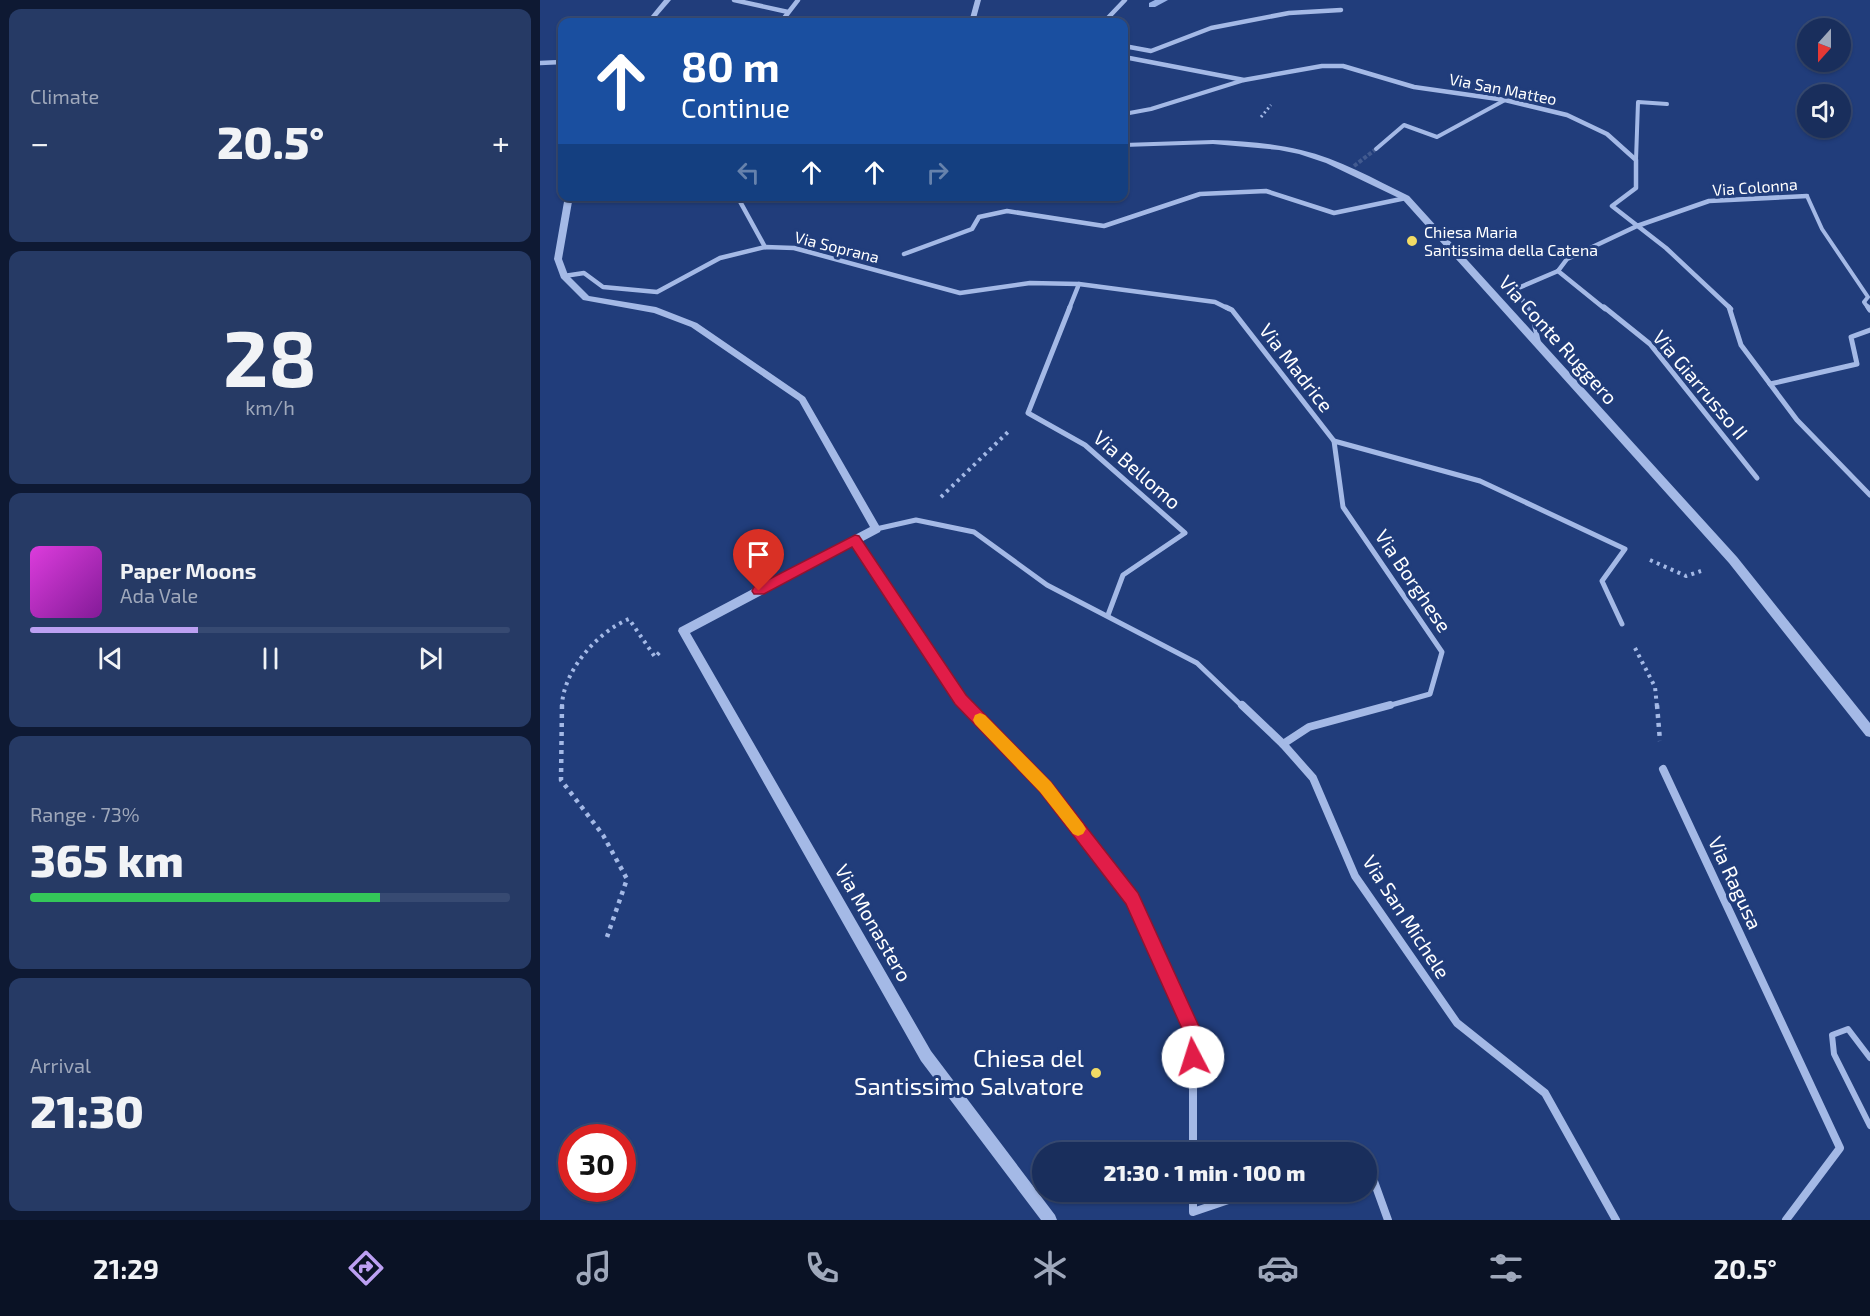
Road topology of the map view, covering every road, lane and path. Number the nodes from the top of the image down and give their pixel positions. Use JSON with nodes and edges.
{"nodes":[{"id":1,"x":668,"y":0,"type":"edge"},
{"id":2,"x":734,"y":0,"type":"edge"},
{"id":3,"x":798,"y":0,"type":"edge"},
{"id":4,"x":978,"y":0,"type":"edge"},
{"id":5,"x":1125,"y":0,"type":"edge"},
{"id":6,"x":1341,"y":10,"type":"dead end"},
{"id":7,"x":788,"y":12,"type":"junction"},
{"id":8,"x":652,"y":18,"type":"edge"},
{"id":9,"x":784,"y":18,"type":"edge"},
{"id":10,"x":974,"y":18,"type":"edge"},
{"id":11,"x":1108,"y":18,"type":"edge"},
{"id":12,"x":1128,"y":47,"type":"edge"},
{"id":13,"x":1128,"y":58,"type":"edge"},
{"id":14,"x":540,"y":63,"type":"edge"},
{"id":15,"x":558,"y":63,"type":"edge"},
{"id":16,"x":1244,"y":80,"type":"junction"},
{"id":17,"x":1505,"y":99,"type":"junction"},
{"id":18,"x":1668,"y":104,"type":"dead end"},
{"id":19,"x":1128,"y":113,"type":"edge"},
{"id":20,"x":1128,"y":145,"type":"edge"},
{"id":21,"x":1376,"y":148,"type":"tunnel mouth"},
{"id":22,"x":1636,"y":160,"type":"junction"},
{"id":23,"x":1807,"y":196,"type":"joint"},
{"id":24,"x":1406,"y":198,"type":"junction"},
{"id":25,"x":568,"y":201,"type":"edge"},
{"id":26,"x":740,"y":201,"type":"edge"},
{"id":27,"x":1637,"y":226,"type":"junction"},
{"id":28,"x":765,"y":247,"type":"junction"},
{"id":29,"x":904,"y":254,"type":"dead end"},
{"id":30,"x":1558,"y":271,"type":"junction"},
{"id":31,"x":564,"y":276,"type":"junction"},
{"id":32,"x":1079,"y":284,"type":"junction"},
{"id":33,"x":1870,"y":310,"type":"edge"},
{"id":34,"x":1870,"y":330,"type":"edge"},
{"id":35,"x":1540,"y":346,"type":"junction"},
{"id":36,"x":1770,"y":384,"type":"junction"},
{"id":37,"x":1028,"y":413,"type":"junction"},
{"id":38,"x":1334,"y":441,"type":"junction"},
{"id":39,"x":1757,"y":478,"type":"dead end"},
{"id":40,"x":1870,"y":495,"type":"edge"},
{"id":41,"x":934,"y":503,"type":"dead end"},
{"id":42,"x":876,"y":529,"type":"junction"},
{"id":43,"x":855,"y":540,"type":"junction"},
{"id":44,"x":1625,"y":549,"type":"junction"},
{"id":45,"x":1733,"y":561,"type":"junction"},
{"id":46,"x":1108,"y":615,"type":"junction"},
{"id":47,"x":1622,"y":624,"type":"joint"},
{"id":48,"x":665,"y":648,"type":"dead end"},
{"id":49,"x":1870,"y":732,"type":"edge"},
{"id":50,"x":1283,"y":744,"type":"junction"},
{"id":51,"x":1663,"y":769,"type":"joint"},
{"id":52,"x":607,"y":937,"type":"dead end"},
{"id":53,"x":1870,"y":1058,"type":"edge"},
{"id":54,"x":1870,"y":1126,"type":"edge"},
{"id":55,"x":1193,"y":1142,"type":"edge"},
{"id":56,"x":1377,"y":1190,"type":"edge"},
{"id":57,"x":1227,"y":1202,"type":"edge"},
{"id":58,"x":1192,"y":1216,"type":"edge"},
{"id":59,"x":1050,"y":1220,"type":"edge"},
{"id":60,"x":1388,"y":1220,"type":"edge"},
{"id":61,"x":1616,"y":1220,"type":"edge"},
{"id":62,"x":1786,"y":1220,"type":"edge"}],
"edges":[{"from":1,"to":8,"type":"street"},
{"from":2,"to":7,"type":"street"},
{"from":3,"to":7,"type":"street"},
{"from":4,"to":10,"type":"street"},
{"from":5,"to":11,"type":"street"},
{"from":6,"to":12,"type":"street"},
{"from":7,"to":9,"type":"street"},
{"from":13,"to":16,"type":"street","name":"Via San Matteo"},
{"from":14,"to":15,"type":"street"},
{"from":16,"to":17,"type":"street","name":"Via San Matteo"},
{"from":16,"to":19,"type":"street"},
{"from":17,"to":21,"type":"street"},
{"from":17,"to":22,"type":"street","name":"Via San Matteo"},
{"from":18,"to":22,"type":"street"},
{"from":20,"to":24,"type":"street","name":"Via Conte Ruggero"},
{"from":22,"to":27,"type":"street"},
{"from":23,"to":27,"type":"street","name":"Via Colonna"},
{"from":23,"to":33,"type":"street"},
{"from":24,"to":29,"type":"street"},
{"from":24,"to":35,"type":"street","name":"Via Conte Ruggero"},
{"from":25,"to":31,"type":"street"},
{"from":26,"to":28,"type":"street"},
{"from":27,"to":30,"type":"street","name":"Via Colonna"},
{"from":27,"to":36,"type":"street"},
{"from":28,"to":31,"type":"street","name":"Via Soprana"},
{"from":28,"to":32,"type":"street","name":"Via Soprana"},
{"from":30,"to":35,"type":"street","name":"Via Colonna"},
{"from":30,"to":39,"type":"street","name":"Via Giarrusso II"},
{"from":31,"to":42,"type":"street"},
{"from":32,"to":37,"type":"street"},
{"from":32,"to":38,"type":"street","name":"Via Madrice"},
{"from":34,"to":36,"type":"street"},
{"from":35,"to":45,"type":"street","name":"Via Conte Ruggero"},
{"from":36,"to":40,"type":"street"},
{"from":37,"to":41,"type":"path"},
{"from":37,"to":46,"type":"street","name":"Via Bellomo"},
{"from":38,"to":44,"type":"street","name":"Via Madrice"},
{"from":38,"to":50,"type":"street","name":"Via Borghese"},
{"from":42,"to":43,"type":"street"},
{"from":42,"to":46,"type":"street","name":"Via San Michele"},
{"from":43,"to":55,"type":"street"},
{"from":43,"to":59,"type":"street","name":"Via Monastero"},
{"from":44,"to":45,"type":"path"},
{"from":44,"to":47,"type":"street"},
{"from":45,"to":49,"type":"street","name":"Via Conte Ruggero"},
{"from":46,"to":50,"type":"street","name":"Via San Michele"},
{"from":47,"to":51,"type":"path"},
{"from":48,"to":52,"type":"path"},
{"from":50,"to":61,"type":"street","name":"Via San Michele"},
{"from":51,"to":62,"type":"street","name":"Via Ragusa"},
{"from":53,"to":54,"type":"street"},
{"from":56,"to":60,"type":"street"},
{"from":57,"to":58,"type":"street"}]}
